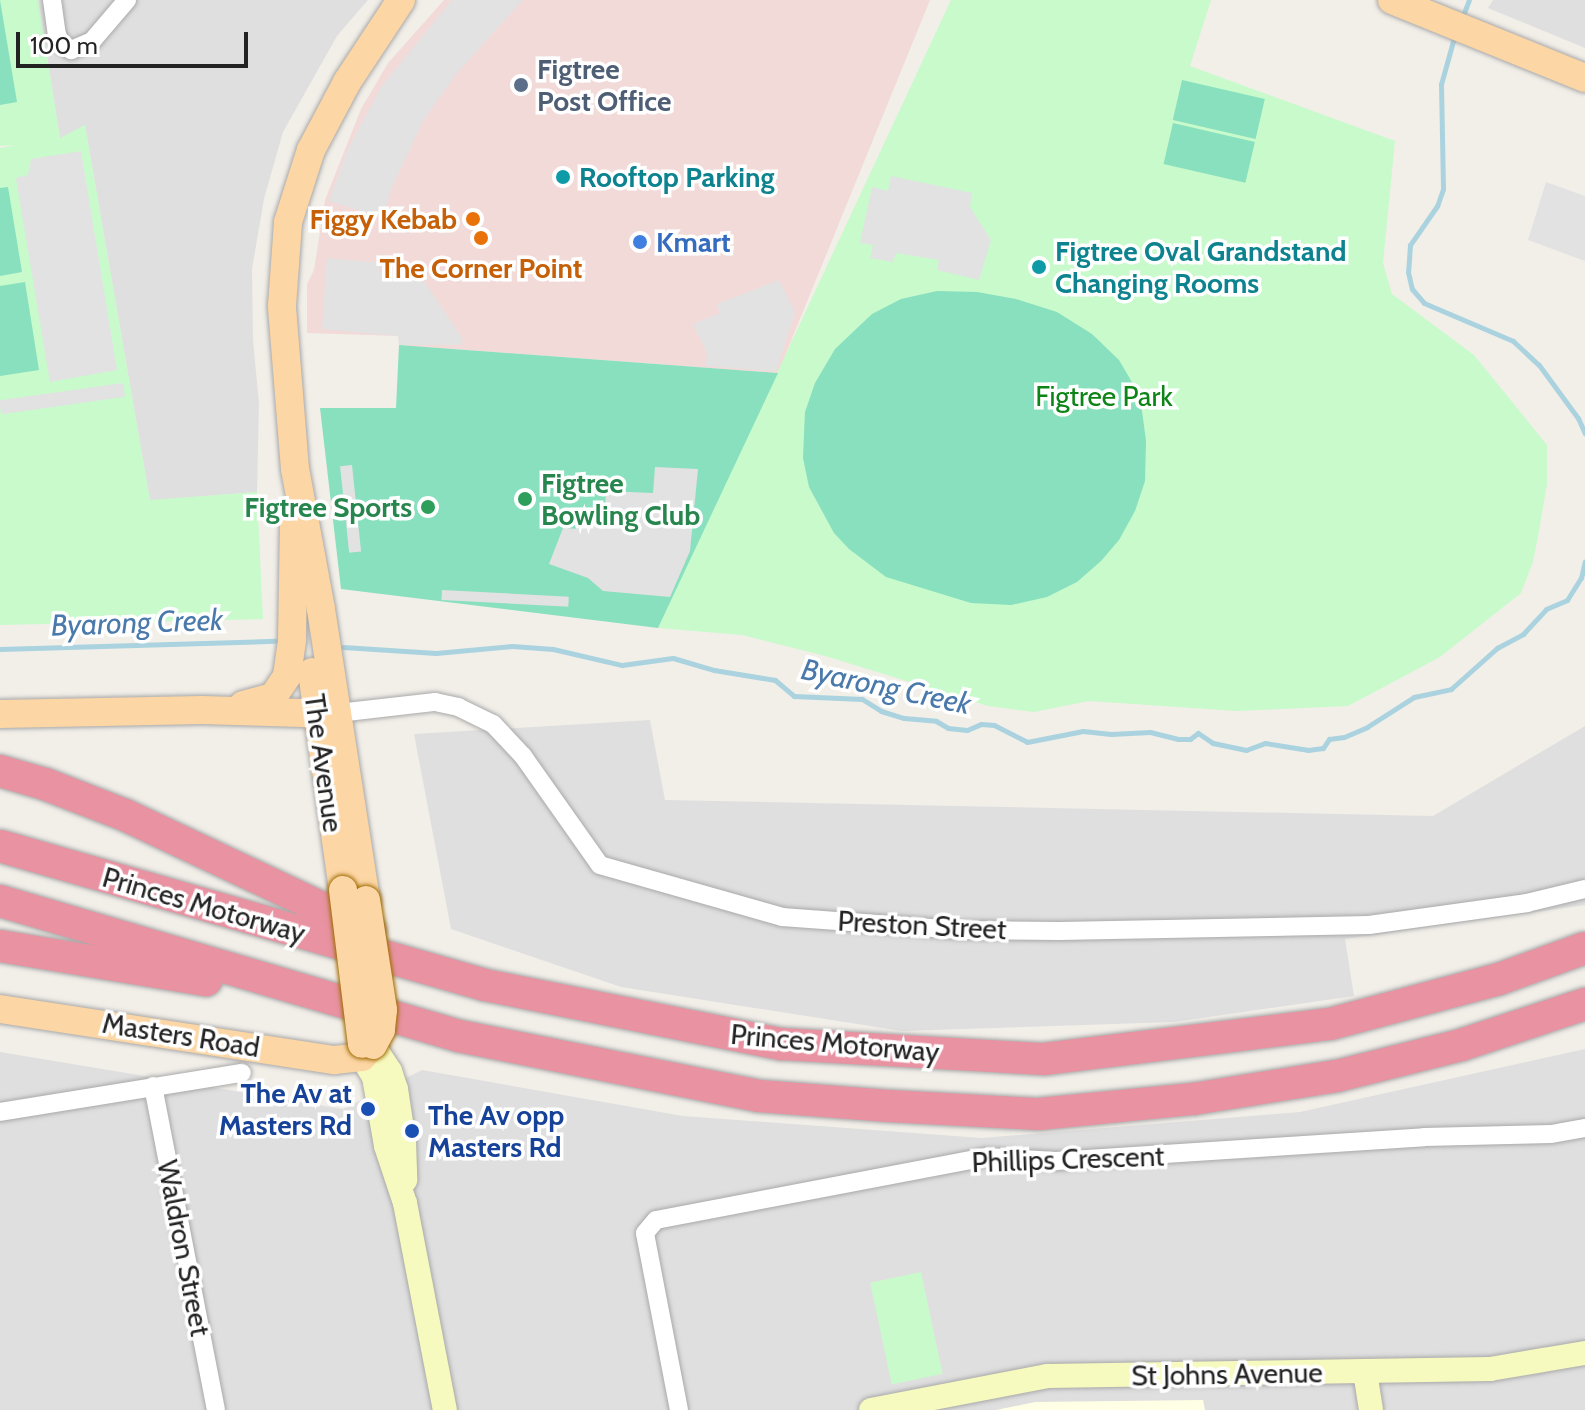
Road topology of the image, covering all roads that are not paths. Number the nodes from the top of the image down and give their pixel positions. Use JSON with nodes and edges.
{"nodes":[{"id":1,"x":52,"y":0,"type":"edge"},
{"id":2,"x":127,"y":0,"type":"edge"},
{"id":3,"x":401,"y":0,"type":"edge"},
{"id":4,"x":420,"y":0,"type":"edge"},
{"id":5,"x":1392,"y":0,"type":"edge"},
{"id":6,"x":1436,"y":7,"type":"edge"},
{"id":7,"x":1478,"y":27,"type":"junction"},
{"id":8,"x":359,"y":63,"type":"junction"},
{"id":9,"x":1585,"y":64,"type":"edge"},
{"id":10,"x":1585,"y":78,"type":"edge"},
{"id":11,"x":295,"y":469,"type":"junction"},
{"id":12,"x":202,"y":710,"type":"junction"},
{"id":13,"x":0,"y":714,"type":"edge"},
{"id":14,"x":328,"y":714,"type":"junction"},
{"id":15,"x":0,"y":771,"type":"edge"},
{"id":16,"x":0,"y":846,"type":"edge"},
{"id":17,"x":1585,"y":889,"type":"edge"},
{"id":18,"x":0,"y":901,"type":"edge"},
{"id":19,"x":0,"y":946,"type":"edge"},
{"id":20,"x":1585,"y":948,"type":"edge"},
{"id":21,"x":485,"y":985,"type":"junction"},
{"id":22,"x":1585,"y":1004,"type":"edge"},
{"id":23,"x":0,"y":1009,"type":"edge"},
{"id":24,"x":459,"y":1036,"type":"junction"},
{"id":25,"x":369,"y":1048,"type":"junction"},
{"id":26,"x":242,"y":1073,"type":"dead end"},
{"id":27,"x":153,"y":1086,"type":"junction"},
{"id":28,"x":0,"y":1112,"type":"edge"},
{"id":29,"x":1585,"y":1128,"type":"edge"},
{"id":30,"x":1585,"y":1356,"type":"edge"},
{"id":31,"x":1365,"y":1372,"type":"junction"},
{"id":32,"x":216,"y":1410,"type":"edge"},
{"id":33,"x":445,"y":1410,"type":"edge"},
{"id":34,"x":679,"y":1410,"type":"edge"},
{"id":35,"x":871,"y":1410,"type":"edge"},
{"id":36,"x":1371,"y":1410,"type":"edge"}],
"edges":[{"from":1,"to":2,"type":"street"},
{"from":3,"to":8,"type":"main road","name":"The Avenue"},
{"from":4,"to":8,"type":"main road","name":"The Avenue"},
{"from":5,"to":6,"type":"main road"},
{"from":6,"to":7,"type":"main road"},
{"from":7,"to":9,"type":"main road"},
{"from":7,"to":10,"type":"main road"},
{"from":8,"to":11,"type":"main road","name":"The Avenue"},
{"from":11,"to":12,"type":"main road"},
{"from":11,"to":14,"type":"main road","name":"The Avenue"},
{"from":12,"to":13,"type":"main road"},
{"from":12,"to":14,"type":"main road"},
{"from":14,"to":17,"type":"street","name":"Preston Street"},
{"from":14,"to":25,"type":"main road","name":"The Avenue","bridge":true},
{"from":15,"to":21,"type":"highway"},
{"from":16,"to":21,"type":"highway","name":"Princes Motorway"},
{"from":18,"to":24,"type":"highway","name":"Princes Motorway"},
{"from":19,"to":24,"type":"highway"},
{"from":20,"to":21,"type":"highway","name":"Princes Motorway"},
{"from":22,"to":24,"type":"highway","name":"Princes Motorway"},
{"from":23,"to":25,"type":"main road","name":"Masters Road"},
{"from":25,"to":33,"type":"street"},
{"from":26,"to":27,"type":"street"},
{"from":27,"to":28,"type":"street"},
{"from":27,"to":32,"type":"street","name":"Waldron Street"},
{"from":29,"to":34,"type":"street","name":"Phillips Crescent"},
{"from":30,"to":31,"type":"street","name":"St Johns Avenue"},
{"from":31,"to":35,"type":"street","name":"St Johns Avenue"},
{"from":31,"to":36,"type":"street"}]}
